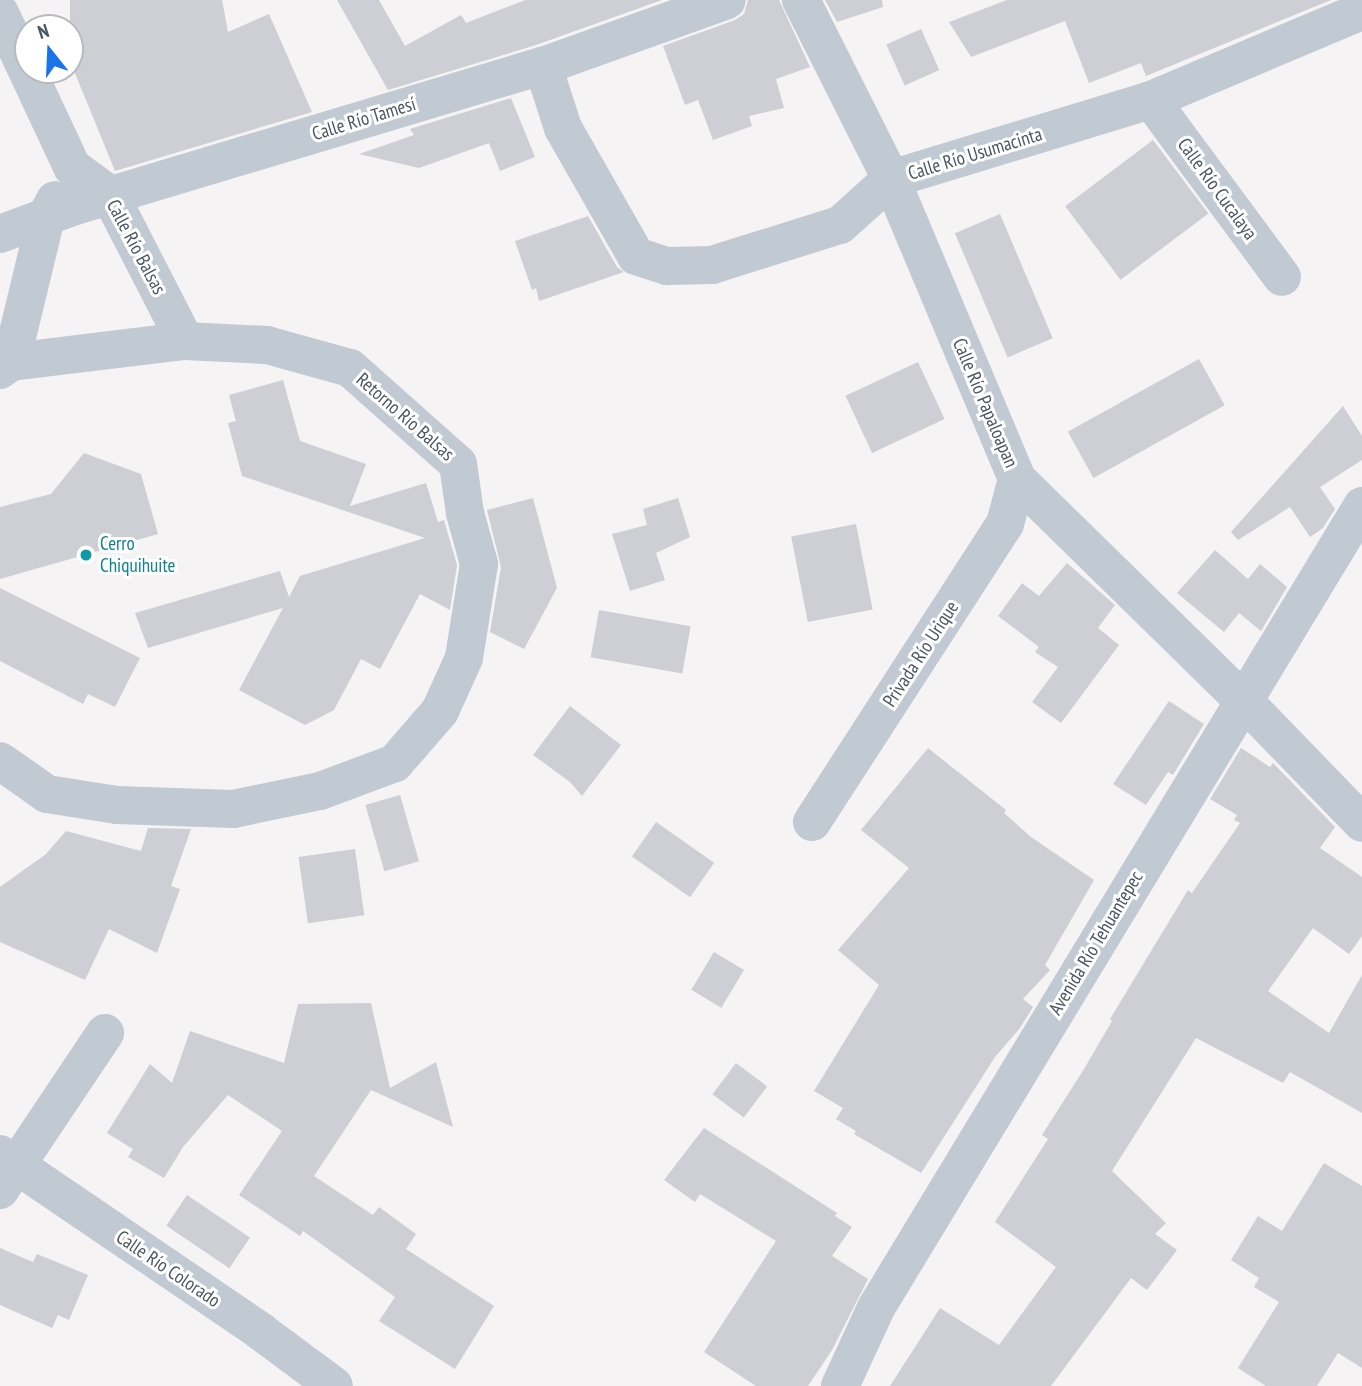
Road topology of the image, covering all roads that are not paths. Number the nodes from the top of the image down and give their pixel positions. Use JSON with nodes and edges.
{"nodes":[{"id":1,"x":727,"y":0,"type":"edge"},
{"id":2,"x":801,"y":0,"type":"edge"},
{"id":3,"x":1354,"y":9,"type":"edge"},
{"id":4,"x":0,"y":13,"type":"edge"},
{"id":5,"x":543,"y":66,"type":"junction"},
{"id":6,"x":1151,"y":100,"type":"junction"},
{"id":7,"x":72,"y":167,"type":"junction"},
{"id":8,"x":891,"y":179,"type":"junction"},
{"id":9,"x":110,"y":195,"type":"junction"},
{"id":10,"x":46,"y":217,"type":"junction"},
{"id":11,"x":0,"y":234,"type":"edge"},
{"id":12,"x":1282,"y":277,"type":"dead end"},
{"id":13,"x":186,"y":341,"type":"junction"},
{"id":14,"x":5,"y":366,"type":"edge"},
{"id":15,"x":1017,"y":479,"type":"junction"},
{"id":16,"x":1362,"y":506,"type":"edge"},
{"id":17,"x":1243,"y":700,"type":"junction"},
{"id":18,"x":0,"y":761,"type":"edge"},
{"id":19,"x":812,"y":822,"type":"dead end"},
{"id":20,"x":1362,"y":823,"type":"edge"},
{"id":21,"x":104,"y":1033,"type":"dead end"},
{"id":22,"x":6,"y":1170,"type":"edge"},
{"id":23,"x":334,"y":1386,"type":"edge"},
{"id":24,"x":840,"y":1386,"type":"edge"}],
"edges":[{"from":1,"to":5,"type":"street","name":"Calle Río Tamesí"},
{"from":2,"to":8,"type":"street","name":"Calle Río Papaloapan"},
{"from":3,"to":6,"type":"street","name":"Calle Río Usumacinta"},
{"from":4,"to":7,"type":"street","name":"Calle Río Balsas"},
{"from":5,"to":8,"type":"street","name":"Calle Río Usumacinta"},
{"from":5,"to":9,"type":"street","name":"Calle Río Tamesí"},
{"from":6,"to":8,"type":"street","name":"Calle Río Usumacinta"},
{"from":6,"to":12,"type":"street","name":"Calle Río Cucalaya"},
{"from":7,"to":9,"type":"street","name":"Calle Río Balsas"},
{"from":7,"to":10,"type":"street"},
{"from":8,"to":15,"type":"street","name":"Calle Río Papaloapan"},
{"from":9,"to":10,"type":"street","name":"Calle Río Tamesí"},
{"from":9,"to":13,"type":"street","name":"Calle Río Balsas"},
{"from":10,"to":11,"type":"street","name":"Calle Río Tamesí"},
{"from":10,"to":14,"type":"street"},
{"from":13,"to":14,"type":"street","name":"Retorno Río Balsas"},
{"from":13,"to":18,"type":"street","name":"Retorno Río Balsas"},
{"from":15,"to":17,"type":"street","name":"Calle Río Papaloapan"},
{"from":15,"to":19,"type":"street","name":"Privada Río Urique"},
{"from":16,"to":17,"type":"street","name":"Avenida Río Tehuantepec"},
{"from":17,"to":20,"type":"street","name":"Calle Río Papaloapan"},
{"from":17,"to":24,"type":"street","name":"Avenida Río Tehuantepec"},
{"from":21,"to":22,"type":"street"},
{"from":22,"to":23,"type":"street","name":"Calle Río Colorado"}]}
